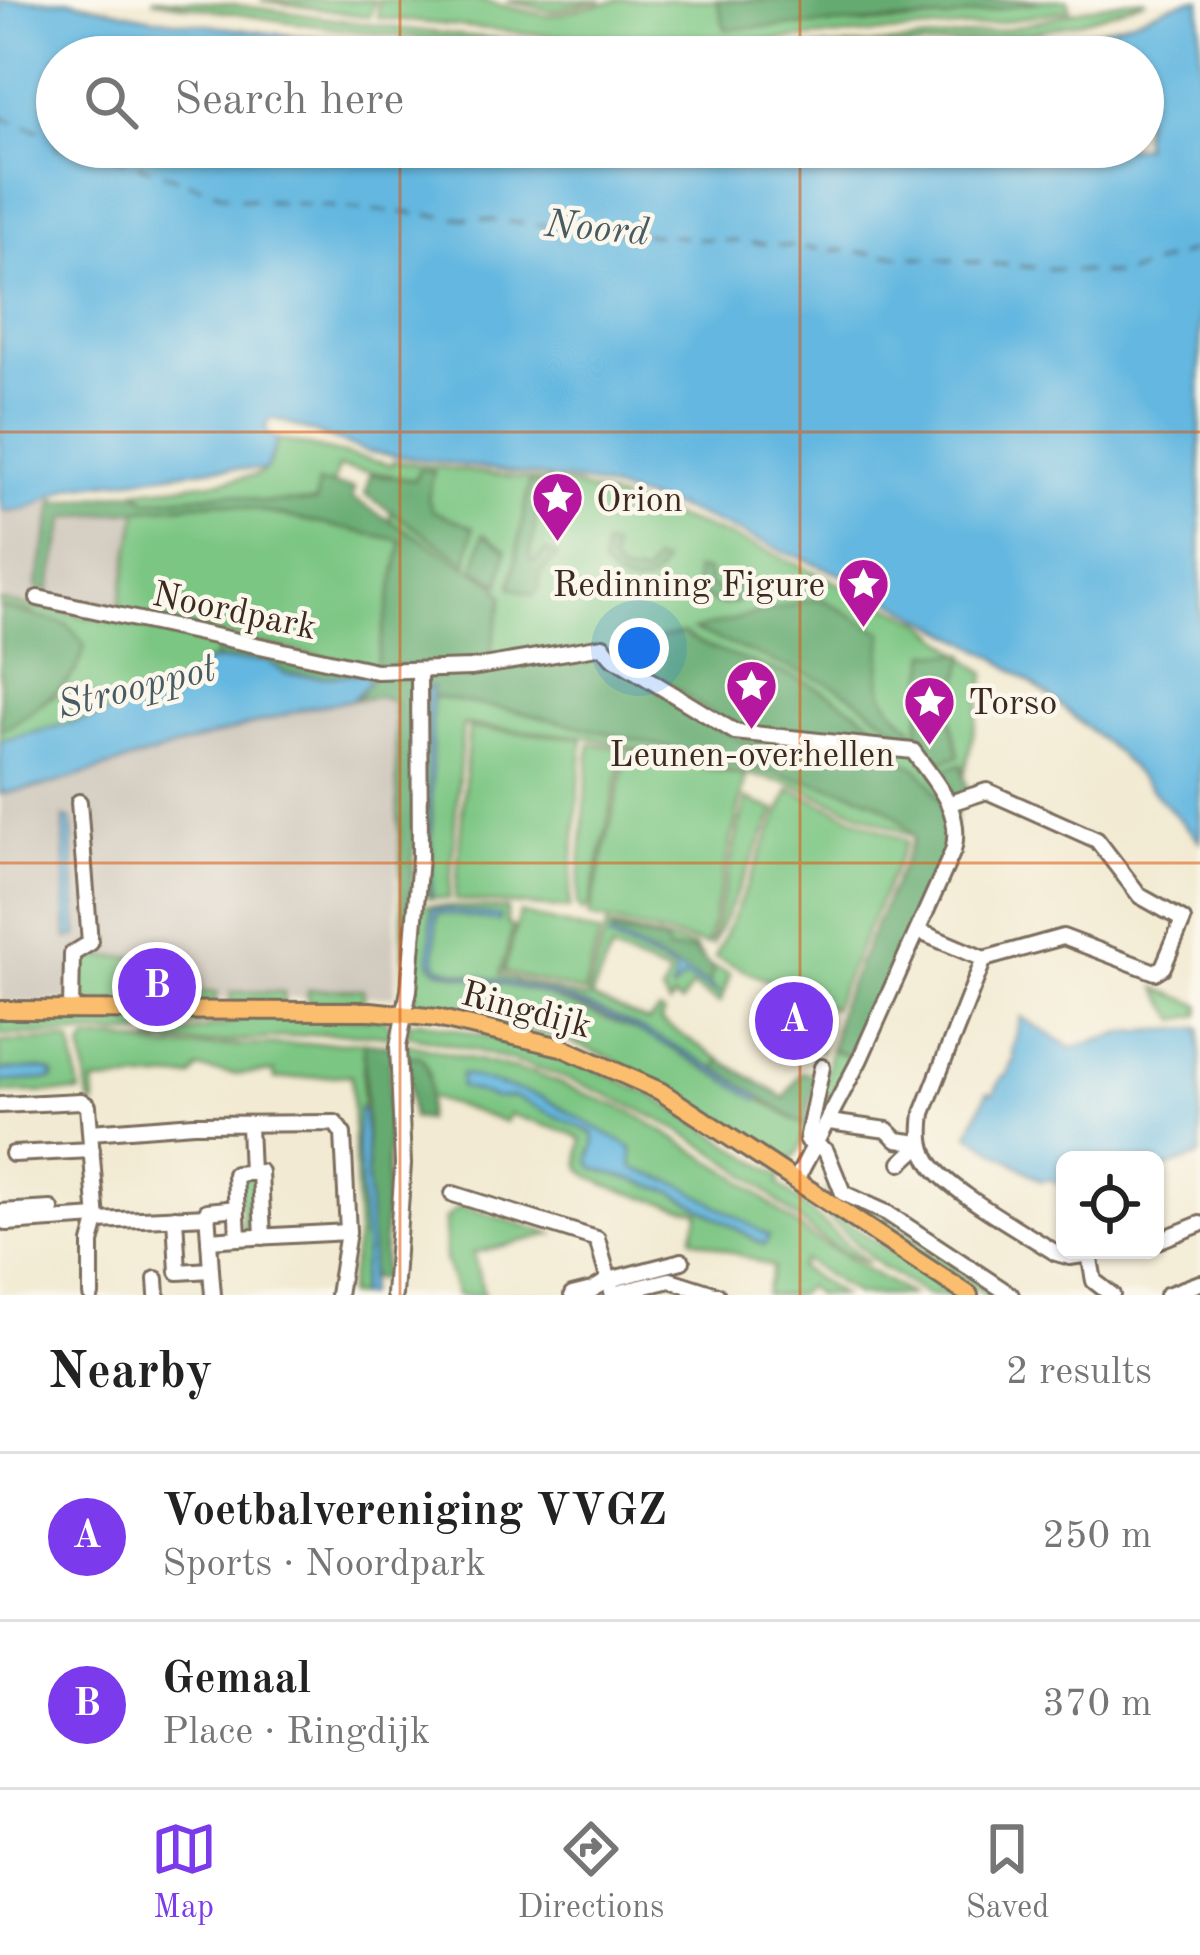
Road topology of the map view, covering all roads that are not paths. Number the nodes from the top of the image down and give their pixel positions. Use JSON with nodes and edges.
{"nodes":[{"id":1,"x":38,"y":598,"type":"dead end"},
{"id":2,"x":419,"y":672,"type":"junction"},
{"id":3,"x":79,"y":802,"type":"dead end"},
{"id":4,"x":950,"y":803,"type":"junction"},
{"id":5,"x":918,"y":931,"type":"junction"},
{"id":6,"x":983,"y":959,"type":"junction"},
{"id":7,"x":0,"y":1010,"type":"edge"},
{"id":8,"x":71,"y":1010,"type":"junction"},
{"id":9,"x":400,"y":1031,"type":"junction"},
{"id":10,"x":822,"y":1067,"type":"dead end"},
{"id":11,"x":0,"y":1105,"type":"edge"},
{"id":12,"x":829,"y":1122,"type":"junction"},
{"id":13,"x":249,"y":1126,"type":"junction"},
{"id":14,"x":91,"y":1132,"type":"junction"},
{"id":15,"x":815,"y":1146,"type":"junction"},
{"id":16,"x":92,"y":1150,"type":"junction"},
{"id":17,"x":13,"y":1154,"type":"dead end"},
{"id":18,"x":901,"y":1163,"type":"dead end"},
{"id":19,"x":251,"y":1173,"type":"junction"},
{"id":20,"x":796,"y":1180,"type":"junction"},
{"id":21,"x":453,"y":1195,"type":"dead end"},
{"id":22,"x":236,"y":1208,"type":"junction"},
{"id":23,"x":3,"y":1212,"type":"edge"},
{"id":24,"x":208,"y":1216,"type":"junction"},
{"id":25,"x":175,"y":1217,"type":"junction"},
{"id":26,"x":97,"y":1219,"type":"junction"},
{"id":27,"x":1200,"y":1224,"type":"edge"},
{"id":28,"x":348,"y":1232,"type":"junction"},
{"id":29,"x":263,"y":1237,"type":"junction"},
{"id":30,"x":238,"y":1238,"type":"junction"},
{"id":31,"x":1164,"y":1238,"type":"edge"},
{"id":32,"x":209,"y":1240,"type":"junction"},
{"id":33,"x":1056,"y":1252,"type":"edge"},
{"id":34,"x":1090,"y":1259,"type":"edge"},
{"id":35,"x":682,"y":1262,"type":"dead end"},
{"id":36,"x":658,"y":1268,"type":"junction"},
{"id":37,"x":211,"y":1270,"type":"junction"},
{"id":38,"x":670,"y":1280,"type":"junction"},
{"id":39,"x":1200,"y":1283,"type":"edge"},
{"id":40,"x":612,"y":1290,"type":"edge"},
{"id":41,"x":91,"y":1295,"type":"edge"},
{"id":42,"x":213,"y":1295,"type":"edge"},
{"id":43,"x":338,"y":1295,"type":"edge"},
{"id":44,"x":394,"y":1295,"type":"edge"},
{"id":45,"x":572,"y":1295,"type":"edge"},
{"id":46,"x":717,"y":1295,"type":"edge"},
{"id":47,"x":969,"y":1295,"type":"edge"},
{"id":48,"x":1011,"y":1295,"type":"edge"},
{"id":49,"x":1112,"y":1295,"type":"edge"},
{"id":50,"x":1167,"y":1295,"type":"edge"}],
"edges":[{"from":1,"to":2,"type":"street","name":"Noordpark"},
{"from":2,"to":4,"type":"street","name":"Noordpark"},
{"from":2,"to":9,"type":"street"},
{"from":3,"to":8,"type":"street"},
{"from":4,"to":5,"type":"street"},
{"from":4,"to":6,"type":"street"},
{"from":5,"to":6,"type":"street"},
{"from":5,"to":12,"type":"street"},
{"from":6,"to":33,"type":"street"},
{"from":7,"to":8,"type":"main road","name":"Ringdijk"},
{"from":8,"to":9,"type":"main road","name":"Ringdijk"},
{"from":9,"to":20,"type":"main road","name":"Ringdijk"},
{"from":9,"to":44,"type":"street"},
{"from":10,"to":15,"type":"street"},
{"from":11,"to":14,"type":"street"},
{"from":12,"to":15,"type":"street"},
{"from":12,"to":18,"type":"street"},
{"from":13,"to":14,"type":"street"},
{"from":13,"to":19,"type":"street"},
{"from":13,"to":28,"type":"street"},
{"from":14,"to":16,"type":"street"},
{"from":15,"to":20,"type":"street"},
{"from":15,"to":48,"type":"street"},
{"from":16,"to":17,"type":"street"},
{"from":16,"to":26,"type":"street"},
{"from":19,"to":22,"type":"street"},
{"from":19,"to":29,"type":"street"},
{"from":20,"to":47,"type":"main road","name":"Ringdijk"},
{"from":21,"to":40,"type":"street"},
{"from":22,"to":24,"type":"street"},
{"from":22,"to":30,"type":"street"},
{"from":23,"to":26,"type":"street"},
{"from":24,"to":25,"type":"street"},
{"from":24,"to":32,"type":"street"},
{"from":25,"to":26,"type":"street"},
{"from":25,"to":37,"type":"street"},
{"from":26,"to":41,"type":"street"},
{"from":27,"to":31,"type":"street"},
{"from":28,"to":29,"type":"street"},
{"from":28,"to":43,"type":"street"},
{"from":29,"to":30,"type":"street"},
{"from":30,"to":32,"type":"street"},
{"from":32,"to":37,"type":"street"},
{"from":34,"to":49,"type":"street"},
{"from":35,"to":36,"type":"street"},
{"from":36,"to":38,"type":"street"},
{"from":36,"to":40,"type":"street"},
{"from":37,"to":42,"type":"street"},
{"from":38,"to":40,"type":"street"},
{"from":38,"to":46,"type":"street"},
{"from":39,"to":50,"type":"street"},
{"from":40,"to":45,"type":"street"}]}
